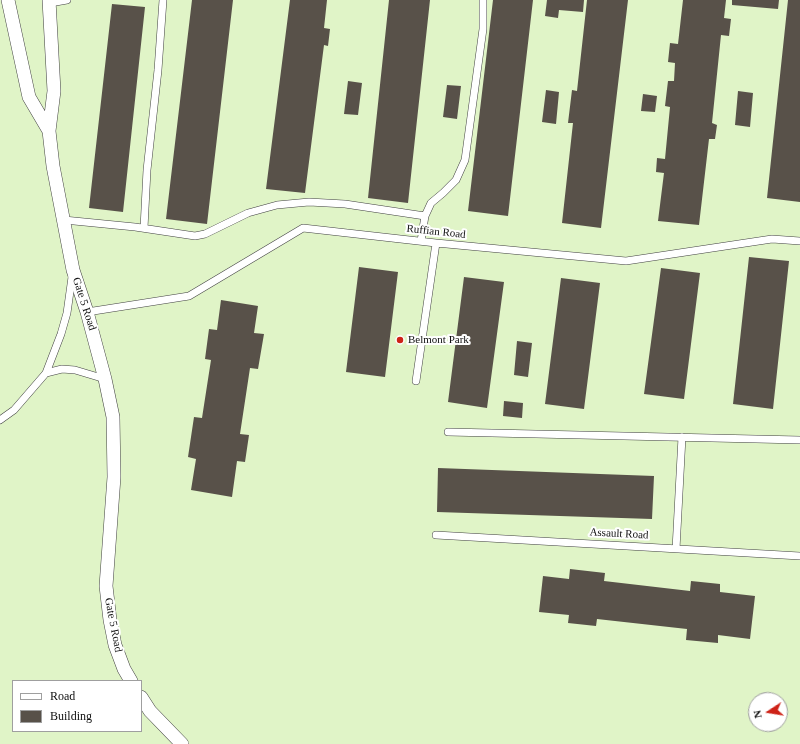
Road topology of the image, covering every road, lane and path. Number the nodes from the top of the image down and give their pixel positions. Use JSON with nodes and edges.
{"nodes":[{"id":1,"x":8,"y":0,"type":"edge"},
{"id":2,"x":67,"y":0,"type":"edge"},
{"id":3,"x":163,"y":0,"type":"edge"},
{"id":4,"x":483,"y":0,"type":"edge"},
{"id":5,"x":50,"y":2,"type":"edge"},
{"id":6,"x":49,"y":131,"type":"junction"},
{"id":7,"x":425,"y":216,"type":"junction"},
{"id":8,"x":64,"y":220,"type":"junction"},
{"id":9,"x":144,"y":228,"type":"junction"},
{"id":10,"x":422,"y":241,"type":"junction"},
{"id":11,"x":800,"y":241,"type":"edge"},
{"id":12,"x":436,"y":243,"type":"junction"},
{"id":13,"x":73,"y":270,"type":"junction"},
{"id":14,"x":88,"y":312,"type":"junction"},
{"id":15,"x":46,"y":373,"type":"junction"},
{"id":16,"x":105,"y":379,"type":"junction"},
{"id":17,"x":416,"y":381,"type":"dead end"},
{"id":18,"x":0,"y":420,"type":"edge"},
{"id":19,"x":448,"y":432,"type":"dead end"},
{"id":20,"x":682,"y":437,"type":"junction"},
{"id":21,"x":800,"y":440,"type":"edge"},
{"id":22,"x":436,"y":535,"type":"dead end"},
{"id":23,"x":676,"y":549,"type":"junction"},
{"id":24,"x":800,"y":556,"type":"edge"},
{"id":25,"x":130,"y":680,"type":"edge"},
{"id":26,"x":142,"y":698,"type":"edge"},
{"id":27,"x":182,"y":744,"type":"edge"}],
"edges":[{"from":1,"to":6,"type":"street","name":"Gate 5 Road"},
{"from":2,"to":5,"type":"lane"},
{"from":3,"to":9,"type":"lane"},
{"from":4,"to":7,"type":"lane"},
{"from":5,"to":6,"type":"street","name":"Gate 5 Road"},
{"from":6,"to":8,"type":"street","name":"Gate 5 Road"},
{"from":7,"to":9,"type":"lane"},
{"from":7,"to":10,"type":"lane"},
{"from":8,"to":9,"type":"lane"},
{"from":8,"to":13,"type":"street","name":"Gate 5 Road"},
{"from":10,"to":12,"type":"lane","name":"Ruffian Road"},
{"from":10,"to":14,"type":"lane","name":"Ruffian Road"},
{"from":11,"to":12,"type":"lane","name":"Ruffian Road"},
{"from":12,"to":17,"type":"lane"},
{"from":13,"to":14,"type":"street","name":"Gate 5 Road"},
{"from":13,"to":15,"type":"lane"},
{"from":14,"to":16,"type":"street","name":"Gate 5 Road"},
{"from":15,"to":16,"type":"lane"},
{"from":15,"to":18,"type":"lane"},
{"from":16,"to":25,"type":"street","name":"Gate 5 Road"},
{"from":19,"to":20,"type":"lane"},
{"from":20,"to":21,"type":"lane"},
{"from":20,"to":23,"type":"lane"},
{"from":22,"to":23,"type":"lane","name":"Assault Road"},
{"from":23,"to":24,"type":"lane","name":"Assault Road"},
{"from":26,"to":27,"type":"street"}]}
